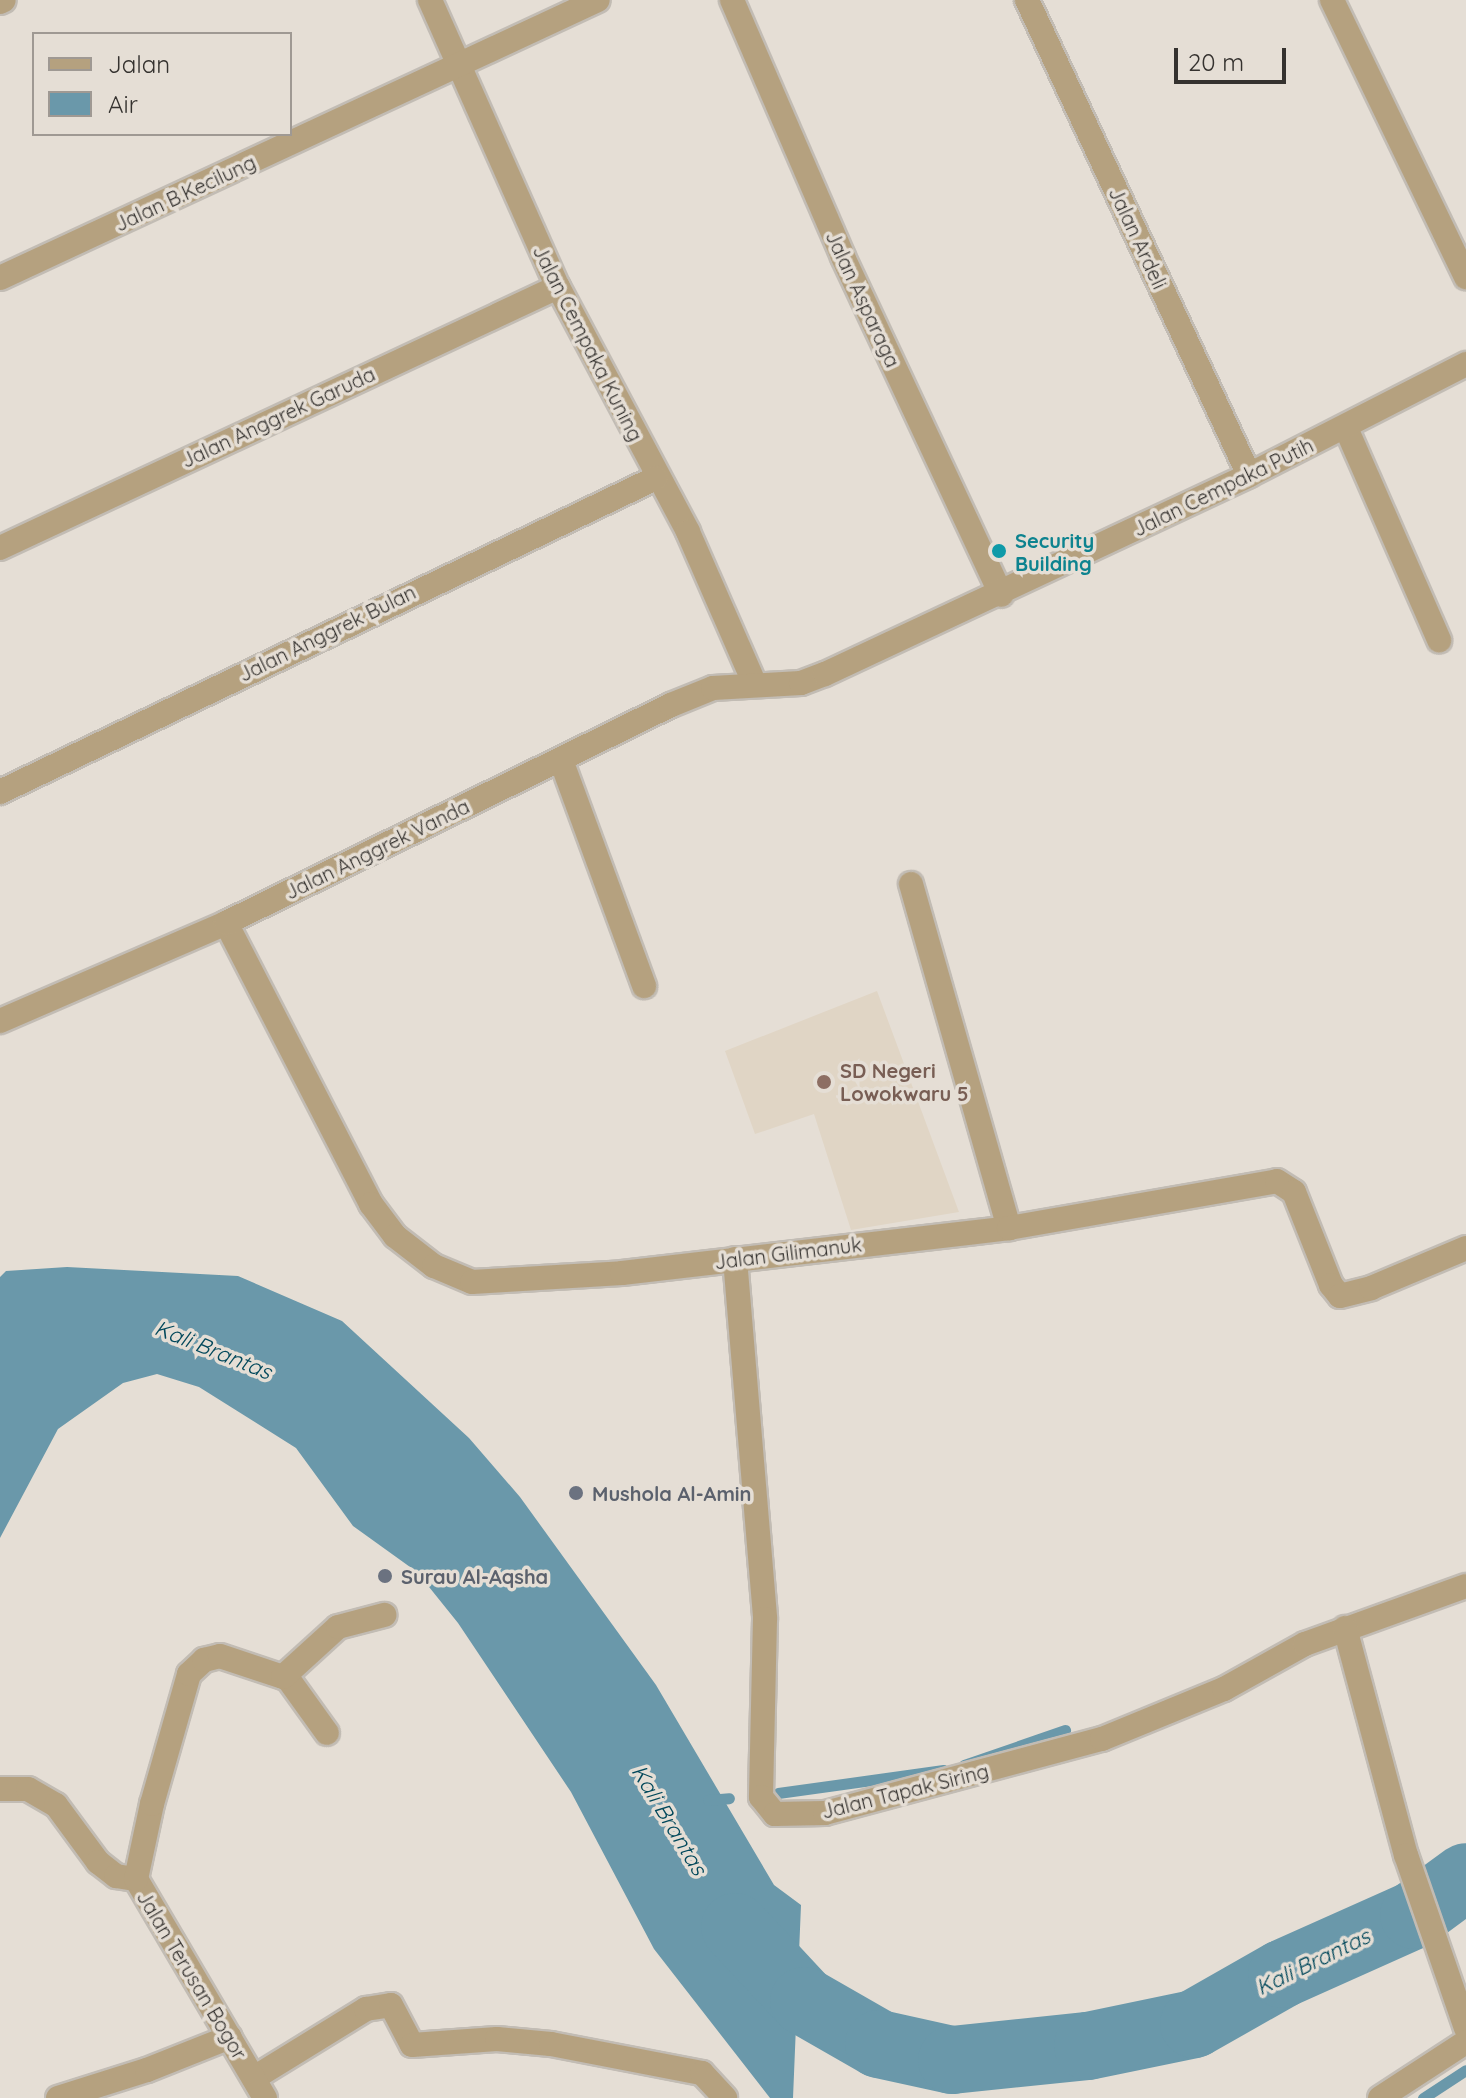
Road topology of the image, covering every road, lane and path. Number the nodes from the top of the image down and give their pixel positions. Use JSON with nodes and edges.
{"nodes":[{"id":1,"x":430,"y":0,"type":"edge"},
{"id":2,"x":598,"y":0,"type":"edge"},
{"id":3,"x":732,"y":0,"type":"edge"},
{"id":4,"x":1027,"y":0,"type":"edge"},
{"id":5,"x":1332,"y":0,"type":"edge"},
{"id":6,"x":457,"y":66,"type":"junction"},
{"id":7,"x":1466,"y":277,"type":"edge"},
{"id":8,"x":0,"y":278,"type":"edge"},
{"id":9,"x":558,"y":287,"type":"junction"},
{"id":10,"x":1466,"y":364,"type":"edge"},
{"id":11,"x":1346,"y":428,"type":"junction"},
{"id":12,"x":1249,"y":475,"type":"junction"},
{"id":13,"x":656,"y":478,"type":"junction"},
{"id":14,"x":0,"y":548,"type":"edge"},
{"id":15,"x":1001,"y":595,"type":"junction"},
{"id":16,"x":1439,"y":640,"type":"dead end"},
{"id":17,"x":754,"y":682,"type":"junction"},
{"id":18,"x":561,"y":760,"type":"junction"},
{"id":19,"x":0,"y":792,"type":"edge"},
{"id":20,"x":911,"y":884,"type":"dead end"},
{"id":21,"x":226,"y":923,"type":"junction"},
{"id":22,"x":644,"y":986,"type":"dead end"},
{"id":23,"x":0,"y":1021,"type":"edge"},
{"id":24,"x":1009,"y":1228,"type":"junction"},
{"id":25,"x":1466,"y":1248,"type":"edge"},
{"id":26,"x":735,"y":1259,"type":"junction"},
{"id":27,"x":1466,"y":1586,"type":"edge"},
{"id":28,"x":384,"y":1615,"type":"dead end"},
{"id":29,"x":1345,"y":1628,"type":"junction"},
{"id":30,"x":286,"y":1676,"type":"junction"},
{"id":31,"x":327,"y":1733,"type":"dead end"},
{"id":32,"x":0,"y":1789,"type":"edge"},
{"id":33,"x":136,"y":1879,"type":"junction"},
{"id":34,"x":1466,"y":2028,"type":"edge"},
{"id":35,"x":230,"y":2037,"type":"junction"},
{"id":36,"x":1466,"y":2042,"type":"edge"},
{"id":37,"x":259,"y":2088,"type":"edge"},
{"id":38,"x":58,"y":2098,"type":"edge"},
{"id":39,"x":725,"y":2098,"type":"edge"},
{"id":40,"x":1380,"y":2098,"type":"edge"}],
"edges":[{"from":1,"to":6,"type":"street","name":"Jalan Cempaka Kuning"},
{"from":2,"to":6,"type":"street","name":"Jalan B.Kecilung"},
{"from":3,"to":15,"type":"street","name":"Jalan Asparaga"},
{"from":4,"to":12,"type":"street","name":"Jalan Ardeli"},
{"from":5,"to":7,"type":"street"},
{"from":6,"to":8,"type":"street","name":"Jalan B.Kecilung"},
{"from":6,"to":9,"type":"street","name":"Jalan Cempaka Kuning"},
{"from":9,"to":13,"type":"street","name":"Jalan Cempaka Kuning"},
{"from":9,"to":14,"type":"street","name":"Jalan Anggrek Garuda"},
{"from":10,"to":11,"type":"street","name":"Jalan Cempaka Putih"},
{"from":11,"to":12,"type":"street","name":"Jalan Cempaka Putih"},
{"from":11,"to":16,"type":"street"},
{"from":12,"to":15,"type":"street","name":"Jalan Cempaka Putih"},
{"from":13,"to":17,"type":"street","name":"Jalan Cempaka Kuning"},
{"from":13,"to":19,"type":"street","name":"Jalan Anggrek Bulan"},
{"from":15,"to":17,"type":"street","name":"Jalan Cempaka Putih"},
{"from":17,"to":18,"type":"street","name":"Jalan Anggrek Vanda"},
{"from":18,"to":21,"type":"street","name":"Jalan Anggrek Vanda"},
{"from":18,"to":22,"type":"street"},
{"from":20,"to":24,"type":"street"},
{"from":21,"to":23,"type":"street","name":"Jalan Anggrek Vanda"},
{"from":21,"to":26,"type":"street","name":"Jalan Gilimanuk"},
{"from":24,"to":25,"type":"street","name":"Jalan Gilimanuk"},
{"from":24,"to":26,"type":"street","name":"Jalan Gilimanuk"},
{"from":26,"to":29,"type":"street","name":"Jalan Tapak Siring"},
{"from":27,"to":29,"type":"street","name":"Jalan Tapak Siring"},
{"from":28,"to":30,"type":"street"},
{"from":29,"to":34,"type":"street"},
{"from":30,"to":31,"type":"street"},
{"from":30,"to":33,"type":"street","name":"Jalan Terusan Bogor"},
{"from":32,"to":33,"type":"street"},
{"from":33,"to":35,"type":"street","name":"Jalan Terusan Bogor"},
{"from":35,"to":37,"type":"street","name":"Jalan Terusan Bogor"},
{"from":35,"to":38,"type":"street"},
{"from":36,"to":40,"type":"street"},
{"from":37,"to":39,"type":"street"}]}
